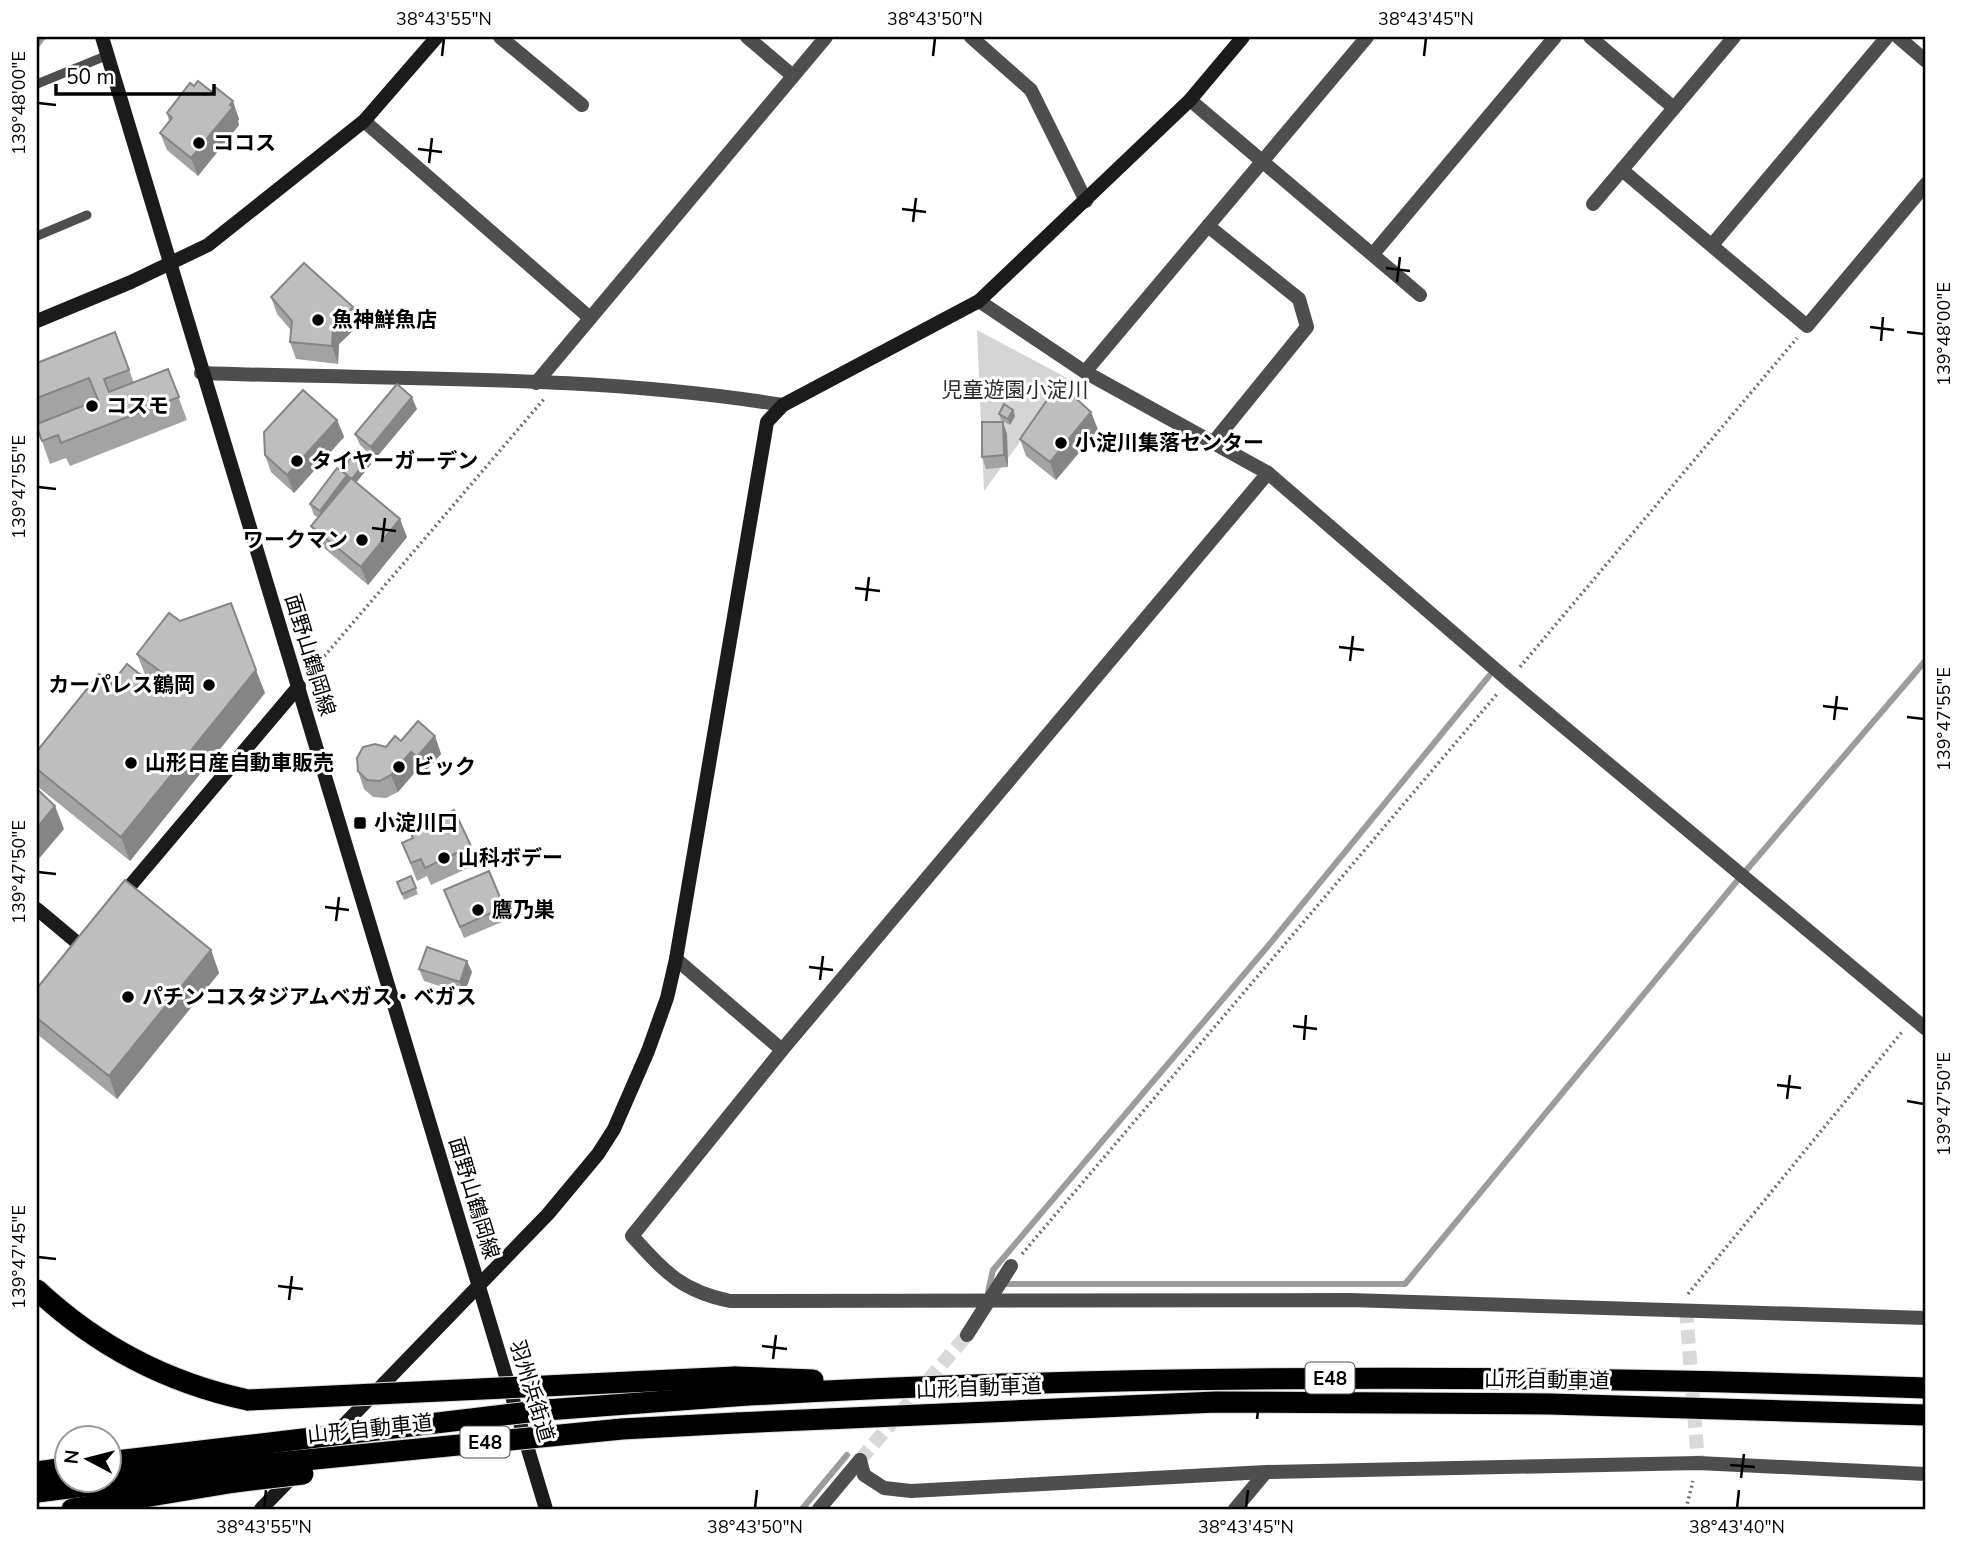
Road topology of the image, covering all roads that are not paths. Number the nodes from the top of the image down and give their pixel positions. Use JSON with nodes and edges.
{"nodes":[{"id":1,"x":102,"y":37,"type":"edge"},
{"id":2,"x":437,"y":37,"type":"edge"},
{"id":3,"x":500,"y":37,"type":"edge"},
{"id":4,"x":747,"y":37,"type":"edge"},
{"id":5,"x":826,"y":37,"type":"edge"},
{"id":6,"x":1243,"y":37,"type":"edge"},
{"id":7,"x":1367,"y":37,"type":"edge"},
{"id":8,"x":1555,"y":37,"type":"edge"},
{"id":9,"x":1590,"y":37,"type":"edge"},
{"id":10,"x":1734,"y":37,"type":"edge"},
{"id":11,"x":1887,"y":37,"type":"edge"},
{"id":12,"x":1898,"y":37,"type":"edge"},
{"id":13,"x":974,"y":38,"type":"edge"},
{"id":14,"x":108,"y":55,"type":"junction"},
{"id":15,"x":1926,"y":61,"type":"edge"},
{"id":16,"x":793,"y":76,"type":"junction"},
{"id":17,"x":37,"y":84,"type":"edge"},
{"id":18,"x":1190,"y":100,"type":"junction"},
{"id":19,"x":582,"y":105,"type":"dead end"},
{"id":20,"x":1674,"y":108,"type":"junction"},
{"id":21,"x":364,"y":121,"type":"junction"},
{"id":22,"x":1263,"y":161,"type":"junction"},
{"id":23,"x":1622,"y":170,"type":"junction"},
{"id":24,"x":1926,"y":184,"type":"edge"},
{"id":25,"x":1086,"y":201,"type":"junction"},
{"id":26,"x":1593,"y":204,"type":"dead end"},
{"id":27,"x":87,"y":215,"type":"dead end"},
{"id":28,"x":1208,"y":226,"type":"junction"},
{"id":29,"x":37,"y":236,"type":"edge"},
{"id":30,"x":1712,"y":245,"type":"junction"},
{"id":31,"x":1373,"y":254,"type":"junction"},
{"id":32,"x":171,"y":264,"type":"junction"},
{"id":33,"x":1420,"y":295,"type":"dead end"},
{"id":34,"x":979,"y":301,"type":"junction"},
{"id":35,"x":590,"y":318,"type":"junction"},
{"id":36,"x":37,"y":320,"type":"edge"},
{"id":37,"x":1086,"y":372,"type":"junction"},
{"id":38,"x":201,"y":373,"type":"junction"},
{"id":39,"x":536,"y":383,"type":"junction"},
{"id":40,"x":783,"y":405,"type":"junction"},
{"id":41,"x":1212,"y":444,"type":"junction"},
{"id":42,"x":1268,"y":473,"type":"junction"},
{"id":43,"x":299,"y":686,"type":"junction"},
{"id":44,"x":37,"y":909,"type":"edge"},
{"id":45,"x":106,"y":914,"type":"edge"},
{"id":46,"x":676,"y":959,"type":"junction"},
{"id":47,"x":62,"y":966,"type":"edge"},
{"id":48,"x":1926,"y":1030,"type":"edge"},
{"id":49,"x":782,"y":1050,"type":"junction"},
{"id":50,"x":1012,"y":1266,"type":"road end"},
{"id":51,"x":478,"y":1285,"type":"junction"},
{"id":52,"x":37,"y":1290,"type":"edge"},
{"id":53,"x":988,"y":1302,"type":"junction"},
{"id":54,"x":1926,"y":1318,"type":"edge"},
{"id":55,"x":967,"y":1335,"type":"tunnel mouth"},
{"id":56,"x":734,"y":1386,"type":"junction"},
{"id":57,"x":1926,"y":1388,"type":"edge"},
{"id":58,"x":1926,"y":1415,"type":"edge"},
{"id":59,"x":122,"y":1462,"type":"edge"},
{"id":60,"x":235,"y":1465,"type":"junction"},
{"id":61,"x":1266,"y":1472,"type":"junction"},
{"id":62,"x":1926,"y":1475,"type":"edge"},
{"id":63,"x":37,"y":1492,"type":"edge"},
{"id":64,"x":72,"y":1509,"type":"edge"},
{"id":65,"x":261,"y":1509,"type":"edge"},
{"id":66,"x":546,"y":1509,"type":"edge"},
{"id":67,"x":819,"y":1509,"type":"edge"},
{"id":68,"x":1235,"y":1509,"type":"edge"}],
"edges":[{"from":1,"to":14,"type":"street","name":"面野山鶴岡線"},
{"from":2,"to":21,"type":"street"},
{"from":3,"to":19,"type":"street"},
{"from":4,"to":16,"type":"street"},
{"from":5,"to":16,"type":"street"},
{"from":6,"to":18,"type":"street"},
{"from":7,"to":22,"type":"street"},
{"from":8,"to":31,"type":"street"},
{"from":9,"to":20,"type":"street"},
{"from":10,"to":20,"type":"street"},
{"from":11,"to":30,"type":"street"},
{"from":12,"to":15,"type":"street"},
{"from":13,"to":25,"type":"street"},
{"from":14,"to":17,"type":"lane"},
{"from":14,"to":32,"type":"street","name":"面野山鶴岡線"},
{"from":16,"to":35,"type":"street"},
{"from":18,"to":22,"type":"street"},
{"from":18,"to":25,"type":"street"},
{"from":20,"to":23,"type":"street"},
{"from":21,"to":32,"type":"street"},
{"from":21,"to":35,"type":"street"},
{"from":22,"to":28,"type":"street"},
{"from":22,"to":31,"type":"street"},
{"from":23,"to":26,"type":"street"},
{"from":23,"to":30,"type":"street"},
{"from":24,"to":30,"type":"street"},
{"from":25,"to":34,"type":"street"},
{"from":27,"to":29,"type":"lane"},
{"from":28,"to":37,"type":"street"},
{"from":28,"to":41,"type":"street"},
{"from":31,"to":33,"type":"street"},
{"from":32,"to":36,"type":"street"},
{"from":32,"to":38,"type":"street","name":"面野山鶴岡線"},
{"from":34,"to":37,"type":"street"},
{"from":34,"to":40,"type":"street"},
{"from":35,"to":39,"type":"street"},
{"from":37,"to":41,"type":"street"},
{"from":38,"to":39,"type":"street"},
{"from":38,"to":43,"type":"street","name":"面野山鶴岡線"},
{"from":39,"to":40,"type":"street"},
{"from":40,"to":46,"type":"street"},
{"from":41,"to":42,"type":"street"},
{"from":42,"to":48,"type":"street"},
{"from":42,"to":49,"type":"street"},
{"from":43,"to":45,"type":"street"},
{"from":43,"to":51,"type":"street","name":"面野山鶴岡線"},
{"from":44,"to":47,"type":"street"},
{"from":46,"to":49,"type":"street"},
{"from":46,"to":51,"type":"street"},
{"from":49,"to":53,"type":"street"},
{"from":50,"to":53,"type":"street"},
{"from":51,"to":65,"type":"street"},
{"from":51,"to":66,"type":"street","name":"羽州浜街道"},
{"from":52,"to":56,"type":"highway","bridge":true},
{"from":53,"to":54,"type":"street"},
{"from":53,"to":55,"type":"street"},
{"from":56,"to":57,"type":"highway","name":"山形自動車道","number":"E48"},
{"from":56,"to":60,"type":"highway","name":"山形自動車道","number":"E48","bridge":true},
{"from":58,"to":60,"type":"highway","name":"山形自動車道","number":"E48","bridge":true},
{"from":59,"to":60,"type":"highway","name":"山形自動車道","number":"E48"},
{"from":60,"to":63,"type":"highway","name":"山形自動車道","number":"E48"},
{"from":60,"to":64,"type":"highway"},
{"from":61,"to":62,"type":"street"},
{"from":61,"to":67,"type":"street"},
{"from":61,"to":68,"type":"street"}]}
